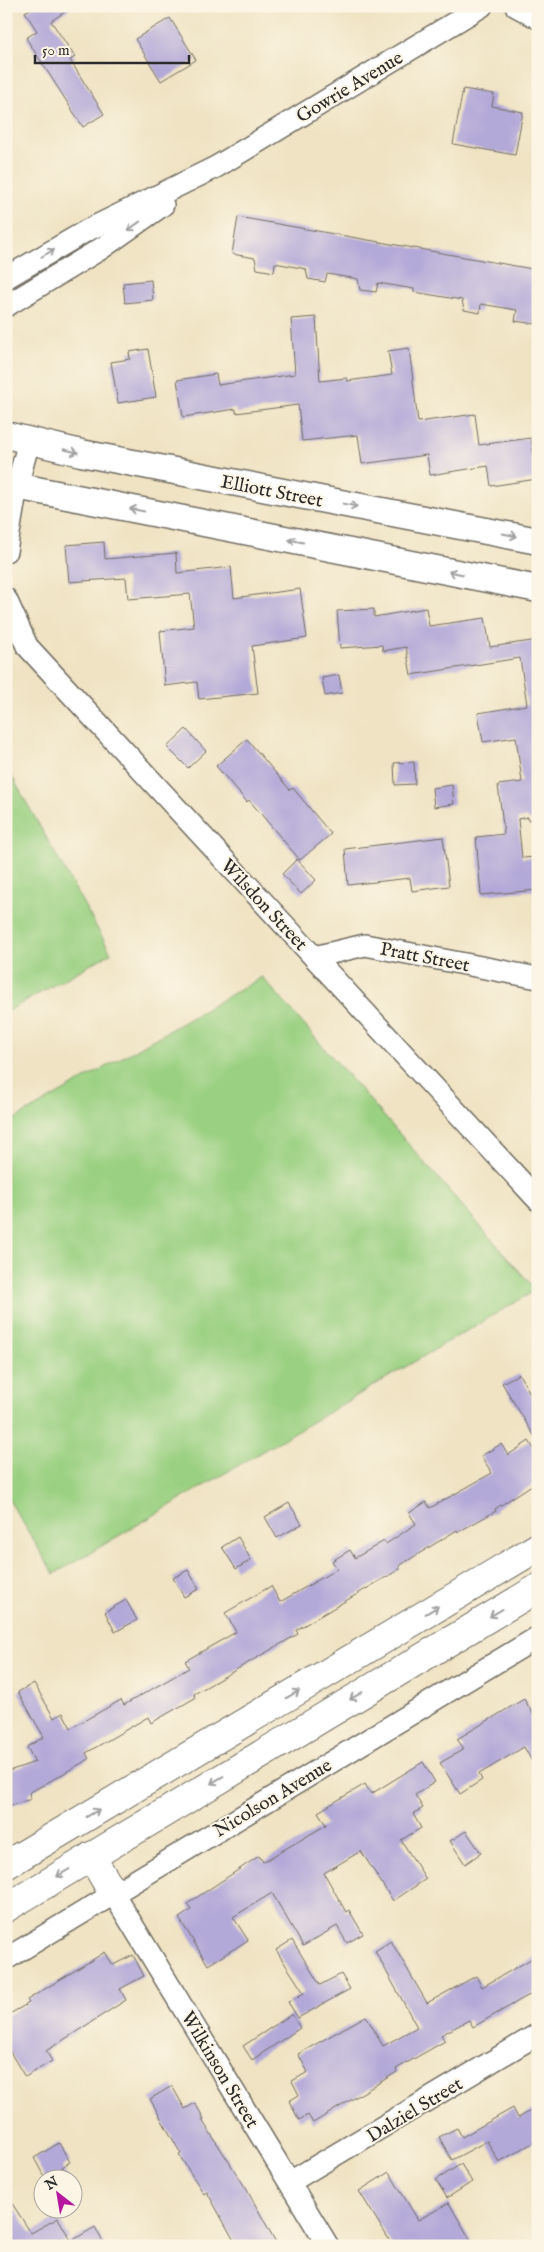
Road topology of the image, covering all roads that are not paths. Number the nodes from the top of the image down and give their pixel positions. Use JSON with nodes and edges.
{"nodes":[{"id":1,"x":482,"y":6,"type":"edge"},
{"id":2,"x":516,"y":6,"type":"edge"},
{"id":3,"x":538,"y":18,"type":"edge"},
{"id":4,"x":216,"y":167,"type":"junction"},
{"id":5,"x":6,"y":278,"type":"edge"},
{"id":6,"x":6,"y":306,"type":"edge"},
{"id":7,"x":18,"y":438,"type":"edge"},
{"id":8,"x":12,"y":485,"type":"edge"},
{"id":9,"x":538,"y":541,"type":"edge"},
{"id":10,"x":6,"y":551,"type":"edge"},
{"id":11,"x":538,"y":589,"type":"edge"},
{"id":12,"x":6,"y":599,"type":"edge"},
{"id":13,"x":314,"y":957,"type":"junction"},
{"id":14,"x":538,"y":978,"type":"edge"},
{"id":15,"x":538,"y":1200,"type":"edge"},
{"id":16,"x":538,"y":1547,"type":"edge"},
{"id":17,"x":538,"y":1588,"type":"edge"},
{"id":18,"x":538,"y":1637,"type":"edge"},
{"id":19,"x":258,"y":1716,"type":"junction"},
{"id":20,"x":275,"y":1744,"type":"junction"},
{"id":21,"x":91,"y":1856,"type":"junction"},
{"id":22,"x":6,"y":1865,"type":"edge"},
{"id":23,"x":113,"y":1893,"type":"junction"},
{"id":24,"x":6,"y":1908,"type":"edge"},
{"id":25,"x":6,"y":1959,"type":"edge"},
{"id":26,"x":538,"y":2034,"type":"edge"},
{"id":27,"x":290,"y":2182,"type":"junction"},
{"id":28,"x":328,"y":2246,"type":"edge"}],
"edges":[{"from":1,"to":4,"type":"street","name":"Gowrie Avenue"},
{"from":2,"to":3,"type":"street"},
{"from":5,"to":4,"type":"street","name":"Gowrie Avenue","one_way":true},
{"from":4,"to":6,"type":"street","name":"Gowrie Avenue","one_way":true},
{"from":7,"to":8,"type":"street"},
{"from":7,"to":9,"type":"street","name":"Elliott Street","one_way":true},
{"from":8,"to":10,"type":"street"},
{"from":11,"to":8,"type":"street","one_way":true},
{"from":12,"to":13,"type":"street","name":"Wilsdon Street"},
{"from":13,"to":14,"type":"street","name":"Pratt Street"},
{"from":13,"to":15,"type":"street","name":"Wilsdon Street"},
{"from":19,"to":16,"type":"main road","one_way":true},
{"from":17,"to":20,"type":"main road","one_way":true},
{"from":18,"to":23,"type":"street","name":"Nicolson Avenue"},
{"from":19,"to":20,"type":"main road"},
{"from":22,"to":19,"type":"main road","one_way":true},
{"from":20,"to":21,"type":"main road","one_way":true},
{"from":21,"to":23,"type":"main road"},
{"from":21,"to":24,"type":"main road","one_way":true},
{"from":23,"to":25,"type":"street","name":"Nicolson Avenue"},
{"from":23,"to":27,"type":"street","name":"Wilkinson Street"},
{"from":26,"to":27,"type":"street","name":"Dalziel Street"},
{"from":27,"to":28,"type":"street","name":"Wilkinson Street"}]}
